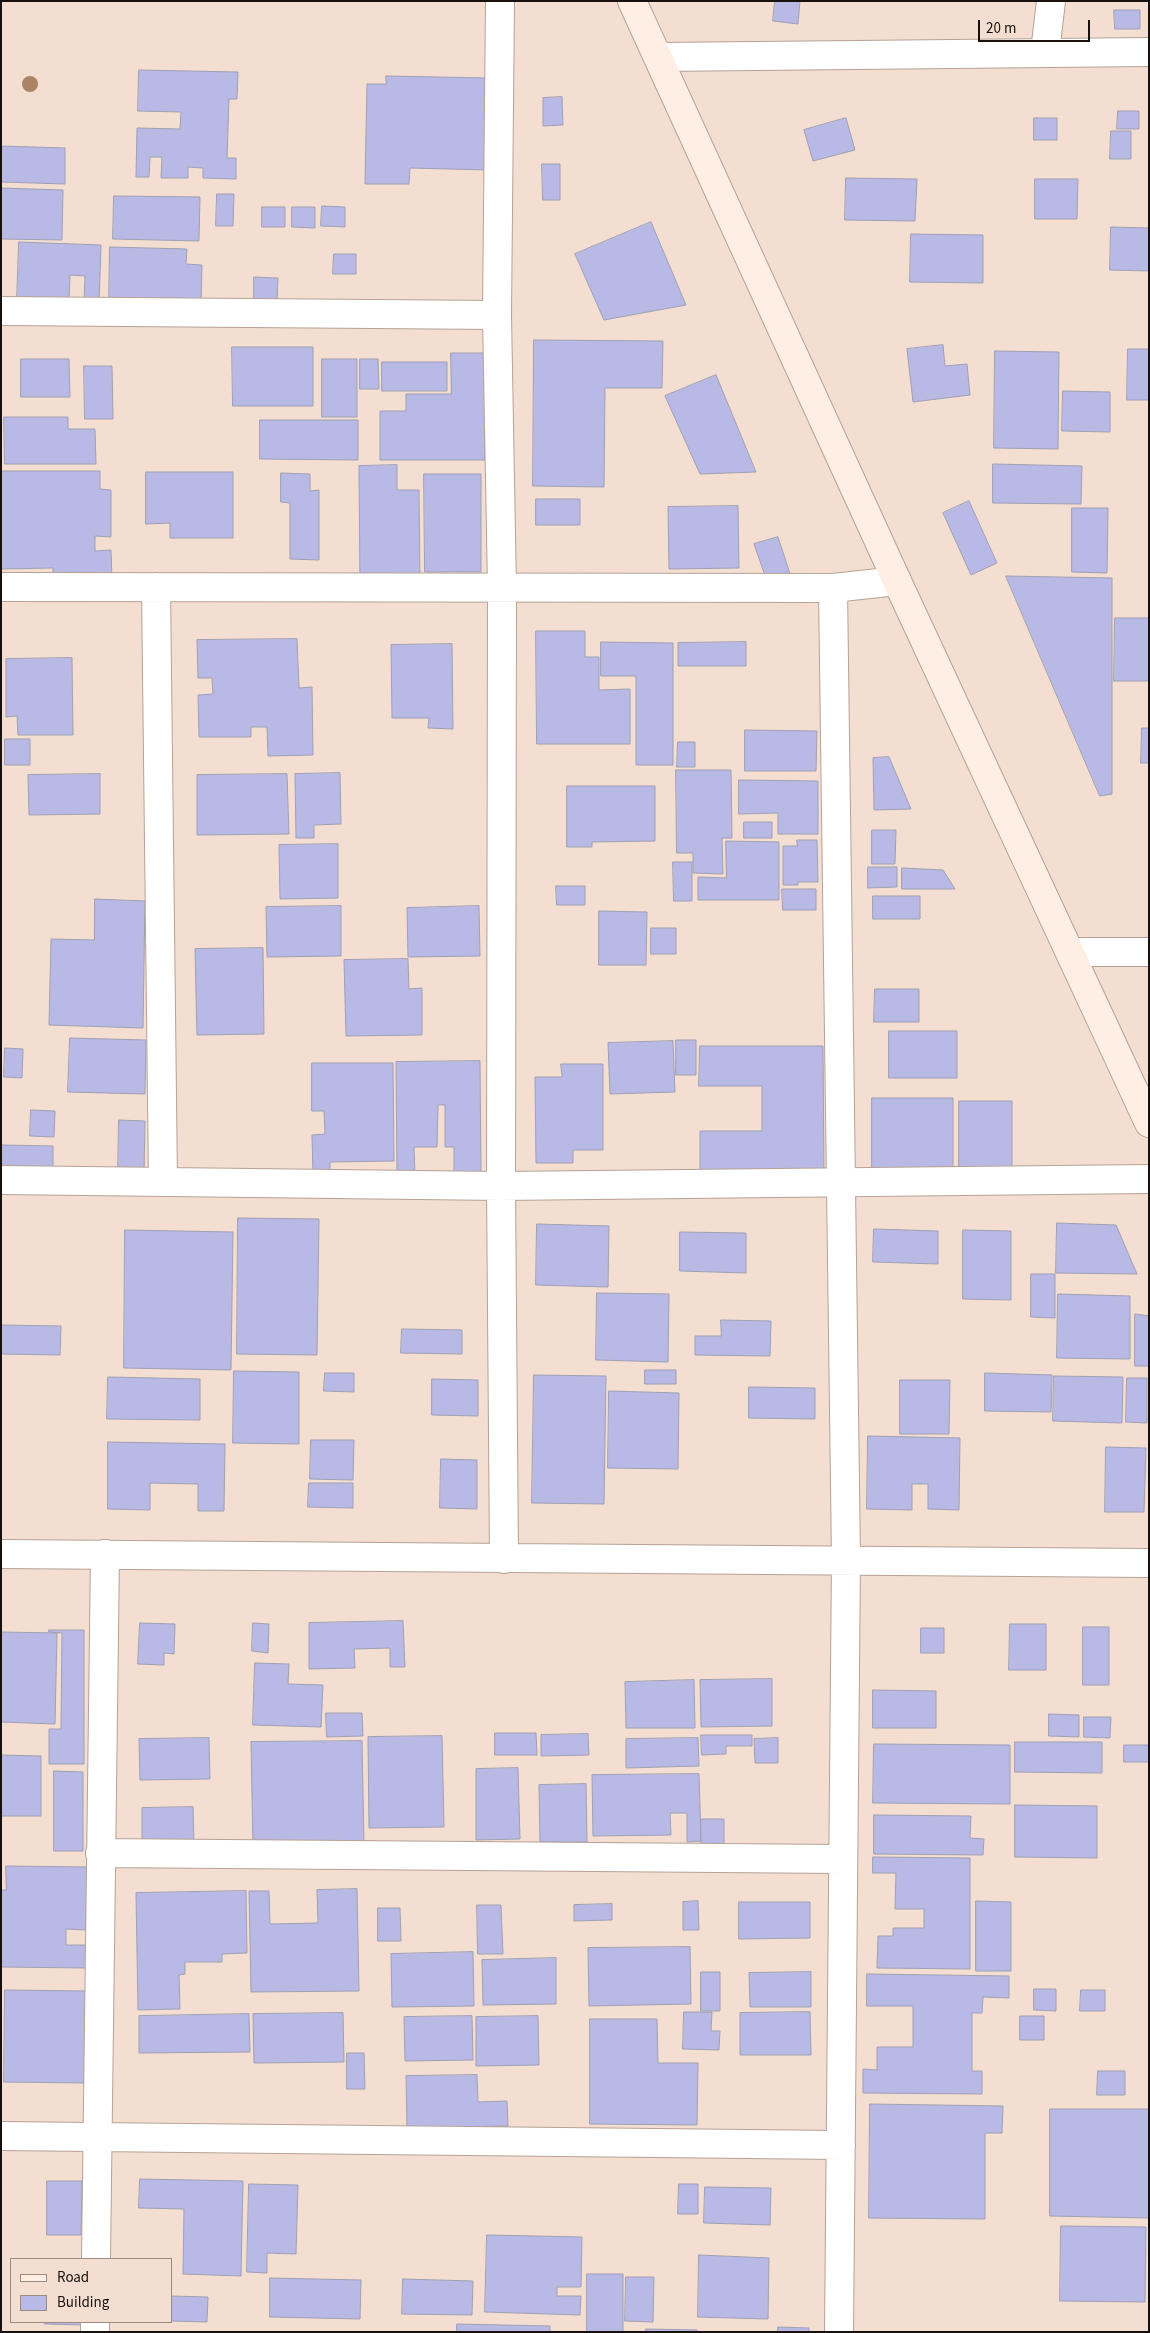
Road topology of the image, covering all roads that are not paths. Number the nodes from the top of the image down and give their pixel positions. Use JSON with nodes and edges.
{"nodes":[{"id":1,"x":500,"y":1,"type":"edge"},
{"id":2,"x":632,"y":1,"type":"edge"},
{"id":3,"x":1051,"y":1,"type":"edge"},
{"id":4,"x":1045,"y":52,"type":"junction"},
{"id":5,"x":1149,"y":52,"type":"edge"},
{"id":6,"x":658,"y":57,"type":"junction"},
{"id":7,"x":1,"y":311,"type":"edge"},
{"id":8,"x":497,"y":315,"type":"junction"},
{"id":9,"x":897,"y":581,"type":"junction"},
{"id":10,"x":1,"y":586,"type":"edge"},
{"id":11,"x":156,"y":587,"type":"junction"},
{"id":12,"x":833,"y":588,"type":"junction"},
{"id":13,"x":502,"y":589,"type":"junction"},
{"id":14,"x":1071,"y":952,"type":"junction"},
{"id":15,"x":1149,"y":952,"type":"edge"},
{"id":16,"x":1149,"y":1123,"type":"edge"},
{"id":17,"x":1149,"y":1179,"type":"edge"},
{"id":18,"x":1,"y":1180,"type":"edge"},
{"id":19,"x":163,"y":1182,"type":"junction"},
{"id":20,"x":840,"y":1184,"type":"junction"},
{"id":21,"x":501,"y":1186,"type":"junction"},
{"id":22,"x":1,"y":1554,"type":"edge"},
{"id":23,"x":105,"y":1554,"type":"junction"},
{"id":24,"x":504,"y":1559,"type":"junction"},
{"id":25,"x":846,"y":1559,"type":"junction"},
{"id":26,"x":1149,"y":1563,"type":"edge"},
{"id":27,"x":100,"y":1853,"type":"junction"},
{"id":28,"x":842,"y":1859,"type":"junction"},
{"id":29,"x":1,"y":2136,"type":"edge"},
{"id":30,"x":98,"y":2136,"type":"junction"},
{"id":31,"x":841,"y":2145,"type":"junction"},
{"id":32,"x":96,"y":2258,"type":"edge"},
{"id":33,"x":839,"y":2332,"type":"edge"}],
"edges":[{"from":1,"to":8,"type":"street"},
{"from":2,"to":6,"type":"main road"},
{"from":3,"to":4,"type":"street"},
{"from":4,"to":5,"type":"street"},
{"from":4,"to":6,"type":"street"},
{"from":6,"to":9,"type":"main road"},
{"from":7,"to":8,"type":"street"},
{"from":8,"to":13,"type":"street"},
{"from":9,"to":12,"type":"street"},
{"from":9,"to":14,"type":"main road"},
{"from":10,"to":11,"type":"street"},
{"from":11,"to":13,"type":"street"},
{"from":11,"to":19,"type":"street"},
{"from":12,"to":13,"type":"street"},
{"from":12,"to":20,"type":"street"},
{"from":13,"to":21,"type":"street"},
{"from":14,"to":15,"type":"street"},
{"from":14,"to":16,"type":"main road"},
{"from":17,"to":20,"type":"street"},
{"from":18,"to":19,"type":"street"},
{"from":19,"to":21,"type":"street"},
{"from":20,"to":21,"type":"street"},
{"from":20,"to":25,"type":"street"},
{"from":21,"to":24,"type":"street"},
{"from":22,"to":23,"type":"street"},
{"from":23,"to":24,"type":"street"},
{"from":23,"to":27,"type":"street"},
{"from":24,"to":25,"type":"street"},
{"from":25,"to":26,"type":"street"},
{"from":25,"to":28,"type":"street"},
{"from":27,"to":28,"type":"street"},
{"from":27,"to":30,"type":"street"},
{"from":28,"to":31,"type":"street"},
{"from":29,"to":30,"type":"street"},
{"from":30,"to":31,"type":"street"},
{"from":30,"to":32,"type":"street"},
{"from":31,"to":33,"type":"street"}]}
